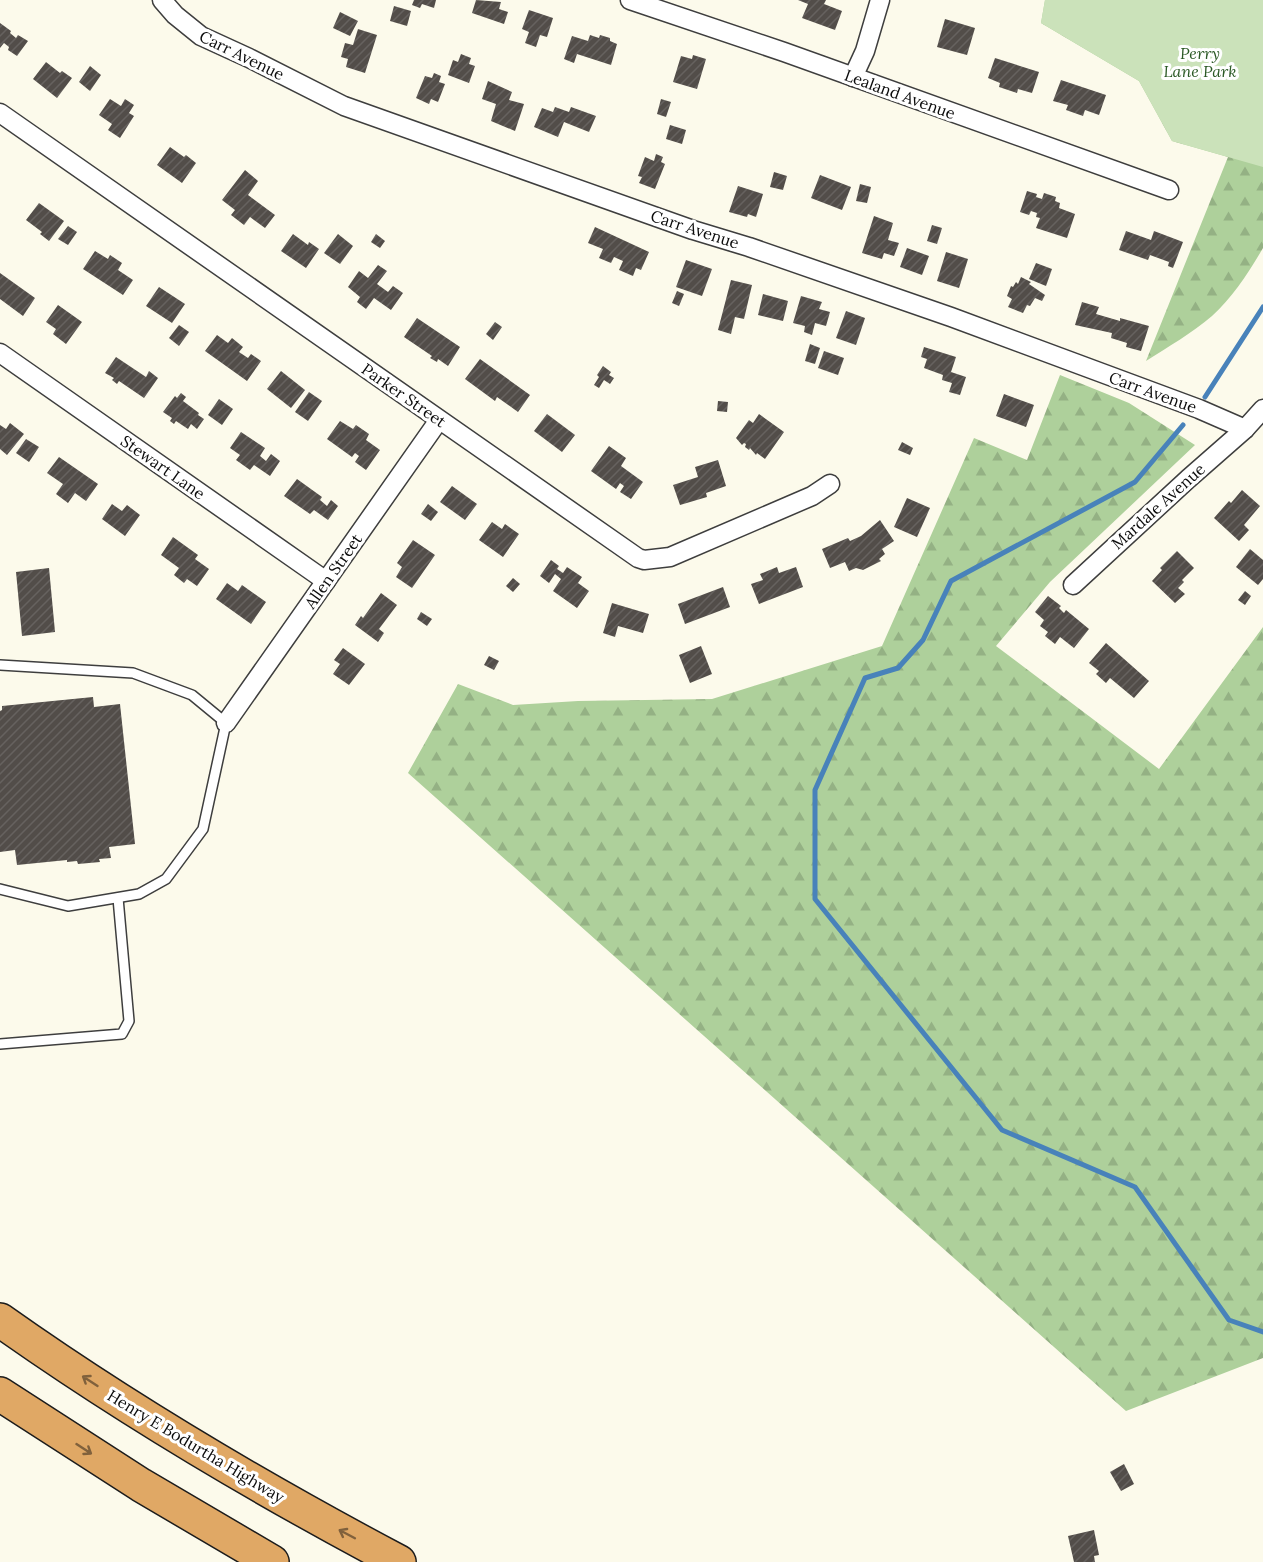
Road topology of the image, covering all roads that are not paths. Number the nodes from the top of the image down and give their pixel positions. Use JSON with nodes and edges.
{"nodes":[{"id":1,"x":162,"y":0,"type":"edge"},
{"id":2,"x":630,"y":0,"type":"edge"},
{"id":3,"x":880,"y":0,"type":"edge"},
{"id":4,"x":853,"y":77,"type":"junction"},
{"id":5,"x":0,"y":113,"type":"edge"},
{"id":6,"x":1169,"y":190,"type":"dead end"},
{"id":7,"x":0,"y":353,"type":"edge"},
{"id":8,"x":1263,"y":409,"type":"edge"},
{"id":9,"x":439,"y":420,"type":"junction"},
{"id":10,"x":1245,"y":429,"type":"junction"},
{"id":11,"x":830,"y":484,"type":"dead end"},
{"id":12,"x":326,"y":581,"type":"junction"},
{"id":13,"x":1073,"y":585,"type":"dead end"},
{"id":14,"x":0,"y":665,"type":"edge"},
{"id":15,"x":226,"y":723,"type":"junction"},
{"id":16,"x":0,"y":889,"type":"edge"},
{"id":17,"x":118,"y":898,"type":"junction"},
{"id":18,"x":0,"y":1044,"type":"edge"},
{"id":19,"x":0,"y":1320,"type":"edge"},
{"id":20,"x":0,"y":1394,"type":"edge"},
{"id":21,"x":272,"y":1562,"type":"edge"},
{"id":22,"x":399,"y":1562,"type":"edge"}],
"edges":[{"from":1,"to":10,"type":"street","name":"Carr Avenue"},
{"from":2,"to":4,"type":"street","name":"Lealand Avenue"},
{"from":3,"to":4,"type":"street"},
{"from":4,"to":6,"type":"street","name":"Lealand Avenue"},
{"from":5,"to":9,"type":"street","name":"Parker Street"},
{"from":7,"to":12,"type":"street","name":"Stewart Lane"},
{"from":8,"to":10,"type":"street","name":"Mardale Avenue"},
{"from":9,"to":11,"type":"street","name":"Parker Street"},
{"from":9,"to":12,"type":"street","name":"Allen Street"},
{"from":10,"to":13,"type":"street","name":"Mardale Avenue"},
{"from":12,"to":15,"type":"street","name":"Allen Street"},
{"from":14,"to":15,"type":"lane"},
{"from":15,"to":17,"type":"lane"},
{"from":16,"to":17,"type":"lane"},
{"from":17,"to":18,"type":"lane"},
{"from":22,"to":19,"type":"highway","name":"Henry E Bodurtha Highway","one_way":true},
{"from":20,"to":21,"type":"highway","one_way":true}]}
